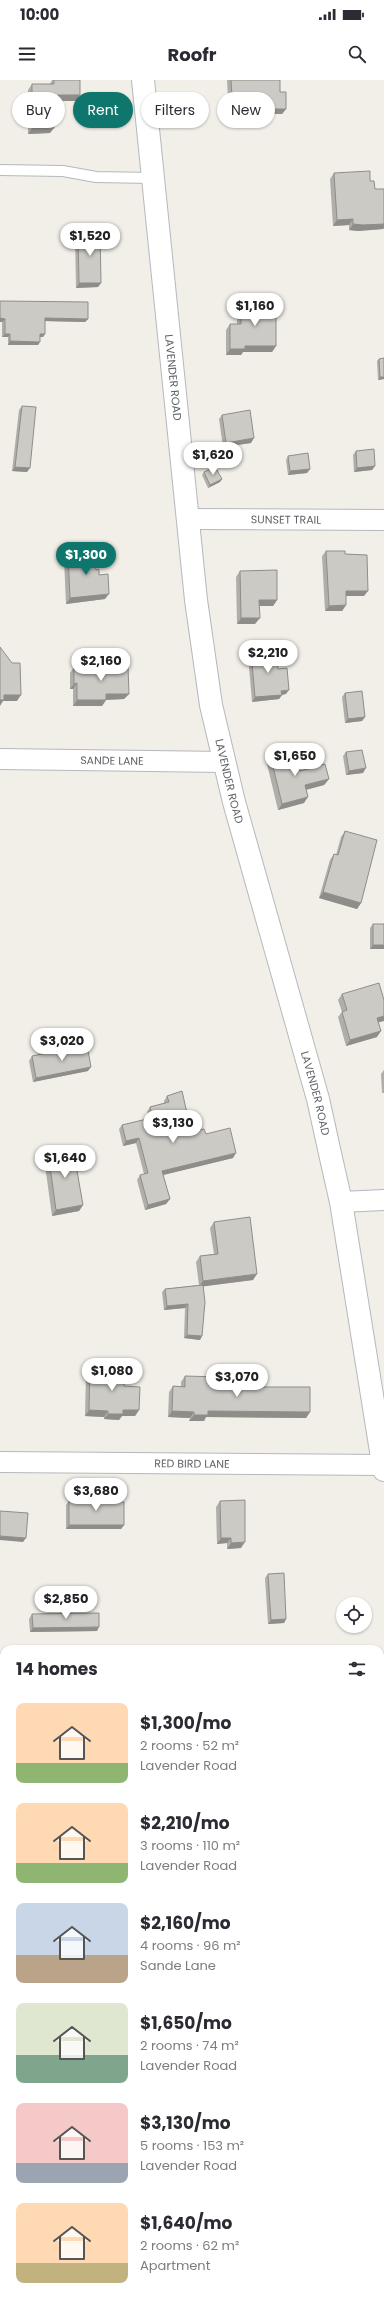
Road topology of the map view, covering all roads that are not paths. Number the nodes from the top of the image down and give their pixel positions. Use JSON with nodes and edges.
{"nodes":[{"id":1,"x":143,"y":80,"type":"edge"},
{"id":2,"x":0,"y":170,"type":"edge"},
{"id":3,"x":153,"y":178,"type":"junction"},
{"id":4,"x":187,"y":519,"type":"junction"},
{"id":5,"x":384,"y":520,"type":"edge"},
{"id":6,"x":0,"y":759,"type":"edge"},
{"id":7,"x":224,"y":762,"type":"junction"},
{"id":8,"x":384,"y":1200,"type":"edge"},
{"id":9,"x":340,"y":1202,"type":"junction"},
{"id":10,"x":0,"y":1462,"type":"edge"},
{"id":11,"x":384,"y":1467,"type":"edge"}],
"edges":[{"from":1,"to":3,"type":"street","name":"LAVENDER ROAD"},
{"from":2,"to":3,"type":"lane"},
{"from":3,"to":4,"type":"street","name":"LAVENDER ROAD"},
{"from":4,"to":5,"type":"street","name":"SUNSET TRAIL"},
{"from":4,"to":7,"type":"street","name":"LAVENDER ROAD"},
{"from":6,"to":7,"type":"street","name":"SANDE LANE"},
{"from":7,"to":9,"type":"street","name":"LAVENDER ROAD"},
{"from":8,"to":9,"type":"street"},
{"from":9,"to":11,"type":"street","name":"LAVENDER ROAD"},
{"from":10,"to":11,"type":"street","name":"RED BIRD LANE"}]}
